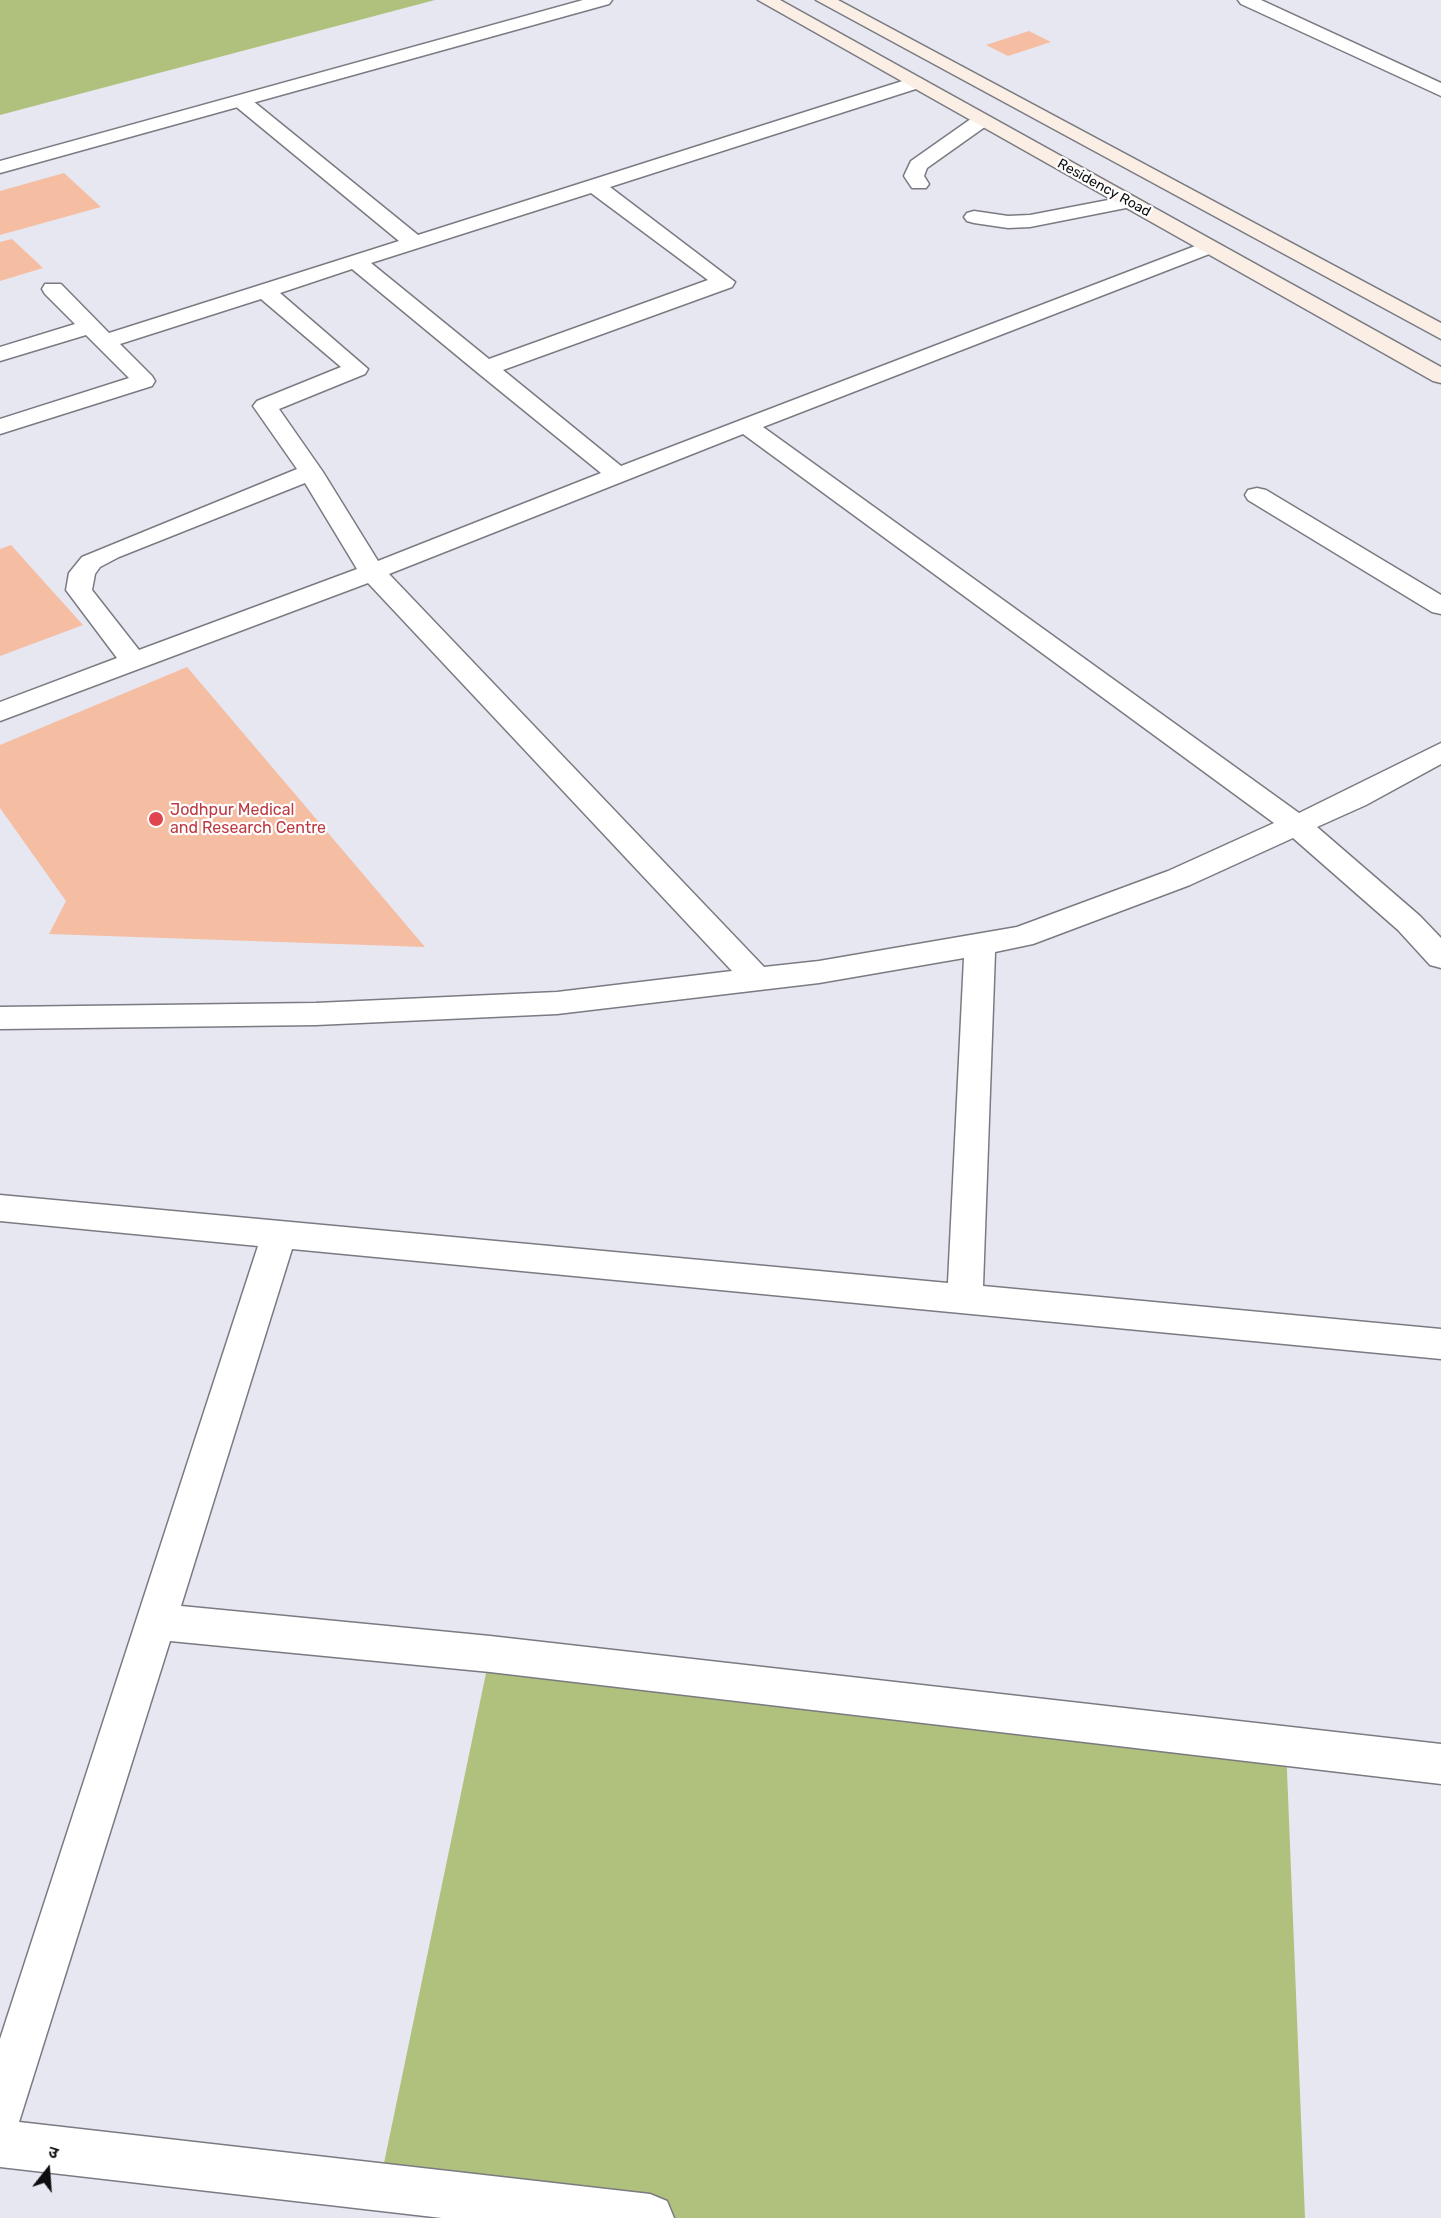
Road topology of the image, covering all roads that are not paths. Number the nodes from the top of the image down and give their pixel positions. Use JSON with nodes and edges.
{"nodes":[{"id":1,"x":536,"y":0,"type":"edge"},
{"id":2,"x":603,"y":0,"type":"edge"},
{"id":3,"x":767,"y":0,"type":"edge"},
{"id":4,"x":825,"y":0,"type":"edge"},
{"id":5,"x":1248,"y":0,"type":"edge"},
{"id":6,"x":377,"y":43,"type":"dead end"},
{"id":7,"x":915,"y":83,"type":"junction"},
{"id":8,"x":1441,"y":90,"type":"edge"},
{"id":9,"x":241,"y":101,"type":"junction"},
{"id":10,"x":982,"y":120,"type":"junction"},
{"id":11,"x":0,"y":167,"type":"edge"},
{"id":12,"x":919,"y":184,"type":"dead end"},
{"id":13,"x":594,"y":185,"type":"junction"},
{"id":14,"x":1129,"y":202,"type":"junction"},
{"id":15,"x":974,"y":217,"type":"dead end"},
{"id":16,"x":414,"y":242,"type":"junction"},
{"id":17,"x":1210,"y":247,"type":"junction"},
{"id":18,"x":356,"y":261,"type":"junction"},
{"id":19,"x":53,"y":289,"type":"dead end"},
{"id":20,"x":264,"y":290,"type":"junction"},
{"id":21,"x":1441,"y":332,"type":"edge"},
{"id":22,"x":98,"y":333,"type":"junction"},
{"id":23,"x":0,"y":354,"type":"edge"},
{"id":24,"x":486,"y":368,"type":"junction"},
{"id":25,"x":1441,"y":376,"type":"edge"},
{"id":26,"x":746,"y":425,"type":"junction"},
{"id":27,"x":0,"y":427,"type":"edge"},
{"id":28,"x":311,"y":472,"type":"junction"},
{"id":29,"x":618,"y":475,"type":"junction"},
{"id":30,"x":1257,"y":495,"type":"dead end"},
{"id":31,"x":372,"y":572,"type":"junction"},
{"id":32,"x":1441,"y":606,"type":"edge"},
{"id":33,"x":135,"y":662,"type":"junction"},
{"id":34,"x":0,"y":712,"type":"edge"},
{"id":35,"x":1441,"y":752,"type":"edge"},
{"id":36,"x":1296,"y":825,"type":"junction"},
{"id":37,"x":980,"y":944,"type":"junction"},
{"id":38,"x":1441,"y":957,"type":"edge"},
{"id":39,"x":757,"y":979,"type":"junction"},
{"id":40,"x":0,"y":1018,"type":"edge"},
{"id":41,"x":0,"y":1208,"type":"edge"},
{"id":42,"x":279,"y":1234,"type":"junction"},
{"id":43,"x":965,"y":1299,"type":"junction"},
{"id":44,"x":1441,"y":1344,"type":"edge"},
{"id":45,"x":156,"y":1622,"type":"junction"},
{"id":46,"x":1441,"y":1764,"type":"edge"},
{"id":47,"x":0,"y":2111,"type":"edge"},
{"id":48,"x":0,"y":2143,"type":"edge"},
{"id":49,"x":650,"y":2218,"type":"edge"}],
"edges":[{"from":1,"to":6,"type":"street"},
{"from":2,"to":9,"type":"street"},
{"from":3,"to":7,"type":"main road","name":"Residency Road"},
{"from":4,"to":21,"type":"main road","name":"Residency Road"},
{"from":5,"to":8,"type":"street"},
{"from":7,"to":10,"type":"main road","name":"Residency Road"},
{"from":7,"to":13,"type":"street"},
{"from":9,"to":11,"type":"street"},
{"from":9,"to":16,"type":"street"},
{"from":10,"to":12,"type":"street"},
{"from":10,"to":14,"type":"main road","name":"Residency Road"},
{"from":13,"to":16,"type":"street"},
{"from":13,"to":24,"type":"street"},
{"from":14,"to":15,"type":"street"},
{"from":14,"to":17,"type":"main road","name":"Residency Road"},
{"from":16,"to":18,"type":"street"},
{"from":17,"to":25,"type":"main road","name":"Residency Road"},
{"from":17,"to":26,"type":"street"},
{"from":18,"to":20,"type":"street"},
{"from":18,"to":24,"type":"street"},
{"from":19,"to":22,"type":"street"},
{"from":20,"to":22,"type":"street"},
{"from":20,"to":28,"type":"street"},
{"from":22,"to":23,"type":"street"},
{"from":22,"to":27,"type":"street"},
{"from":24,"to":29,"type":"street"},
{"from":26,"to":29,"type":"street"},
{"from":26,"to":36,"type":"street"},
{"from":28,"to":31,"type":"street"},
{"from":28,"to":33,"type":"street"},
{"from":29,"to":31,"type":"street"},
{"from":30,"to":32,"type":"street"},
{"from":31,"to":33,"type":"street"},
{"from":31,"to":39,"type":"street"},
{"from":33,"to":34,"type":"street"},
{"from":35,"to":36,"type":"street"},
{"from":36,"to":37,"type":"street"},
{"from":36,"to":38,"type":"street"},
{"from":37,"to":39,"type":"street"},
{"from":37,"to":43,"type":"street"},
{"from":39,"to":40,"type":"street"},
{"from":41,"to":42,"type":"street"},
{"from":42,"to":43,"type":"street"},
{"from":42,"to":45,"type":"street"},
{"from":43,"to":44,"type":"street"},
{"from":45,"to":46,"type":"street"},
{"from":45,"to":47,"type":"street"},
{"from":48,"to":49,"type":"street"}]}
